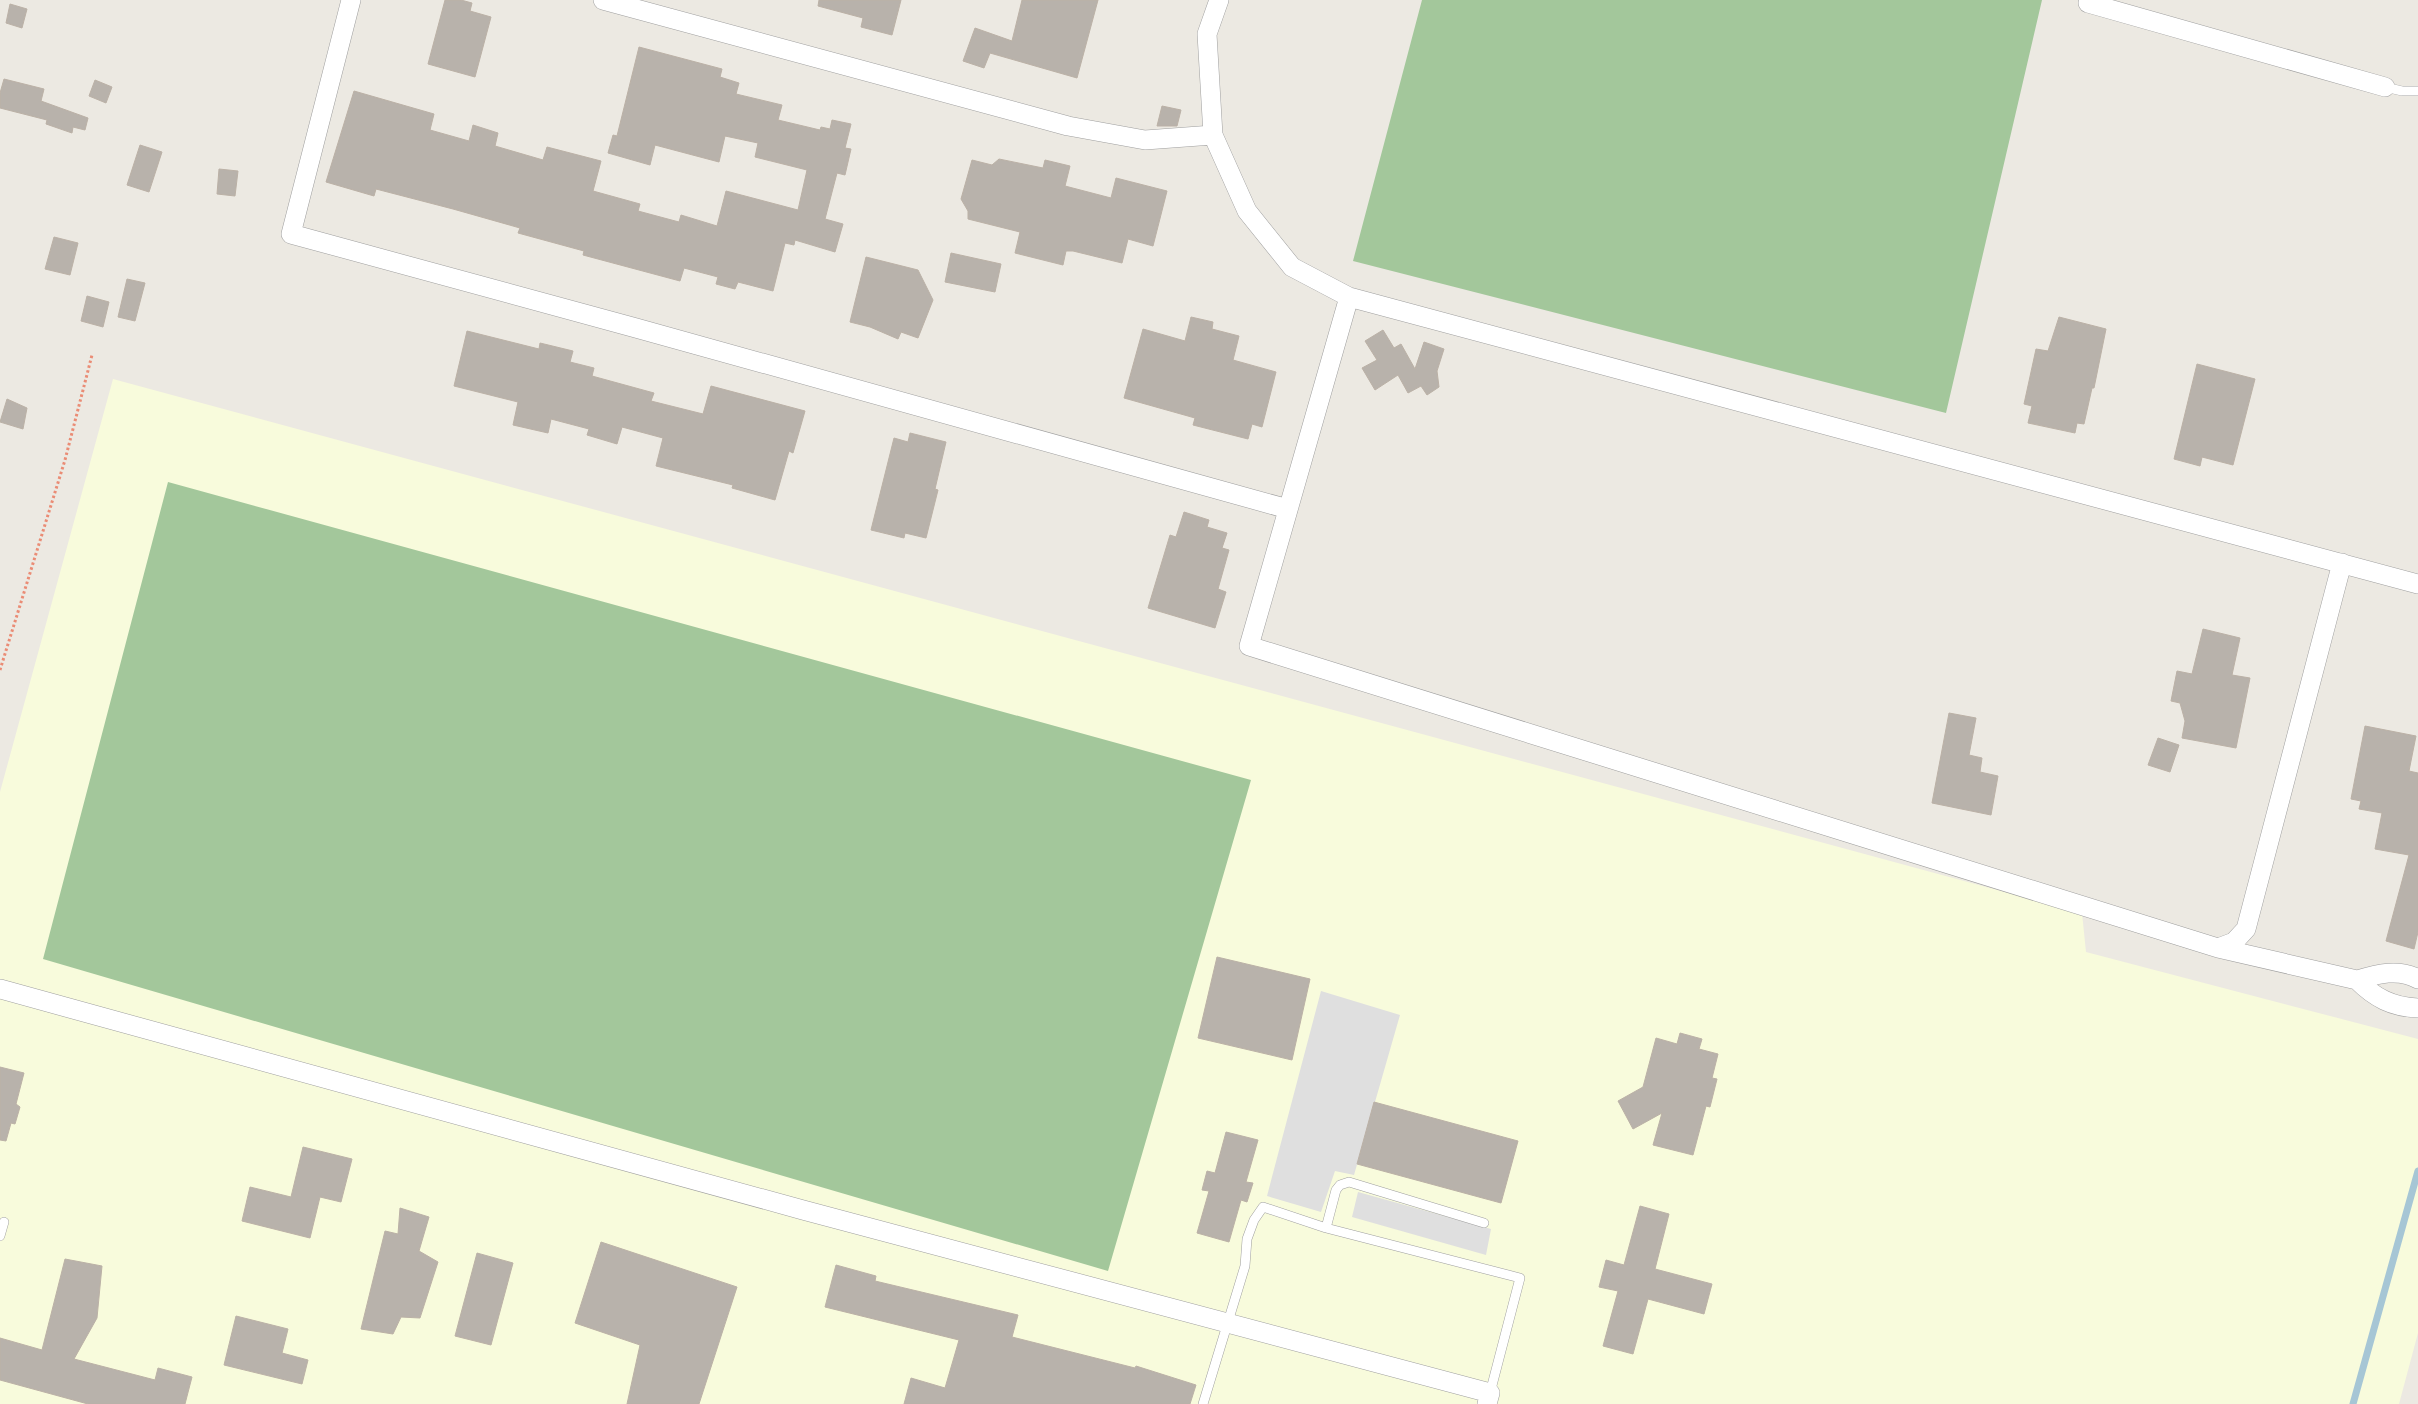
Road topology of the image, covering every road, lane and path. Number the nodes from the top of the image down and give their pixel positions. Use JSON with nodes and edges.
{"nodes":[{"id":1,"x":351,"y":0,"type":"edge"},
{"id":2,"x":603,"y":0,"type":"edge"},
{"id":3,"x":1219,"y":0,"type":"edge"},
{"id":4,"x":2089,"y":0,"type":"edge"},
{"id":5,"x":2385,"y":87,"type":"joint"},
{"id":6,"x":2418,"y":91,"type":"edge"},
{"id":7,"x":1213,"y":134,"type":"junction"},
{"id":8,"x":1349,"y":297,"type":"junction"},
{"id":9,"x":92,"y":355,"type":"dead end"},
{"id":10,"x":1288,"y":509,"type":"junction"},
{"id":11,"x":2342,"y":563,"type":"junction"},
{"id":12,"x":2418,"y":584,"type":"edge"},
{"id":13,"x":0,"y":670,"type":"edge"},
{"id":14,"x":2218,"y":948,"type":"junction"},
{"id":15,"x":2418,"y":979,"type":"edge"},
{"id":16,"x":2357,"y":980,"type":"junction"},
{"id":17,"x":0,"y":989,"type":"edge"},
{"id":18,"x":2418,"y":1008,"type":"edge"},
{"id":19,"x":4,"y":1222,"type":"dead end"},
{"id":20,"x":1484,"y":1223,"type":"dead end"},
{"id":21,"x":1326,"y":1228,"type":"junction"},
{"id":22,"x":0,"y":1236,"type":"edge"},
{"id":23,"x":1227,"y":1323,"type":"junction"},
{"id":24,"x":1488,"y":1398,"type":"edge"},
{"id":25,"x":1203,"y":1404,"type":"edge"}],
"edges":[{"from":1,"to":10,"type":"street"},
{"from":2,"to":7,"type":"street"},
{"from":3,"to":7,"type":"street"},
{"from":4,"to":5,"type":"street"},
{"from":5,"to":6,"type":"lane"},
{"from":7,"to":8,"type":"street"},
{"from":8,"to":10,"type":"street"},
{"from":8,"to":11,"type":"street"},
{"from":9,"to":13,"type":"path"},
{"from":10,"to":14,"type":"street"},
{"from":11,"to":12,"type":"street"},
{"from":11,"to":14,"type":"street"},
{"from":14,"to":16,"type":"street"},
{"from":15,"to":16,"type":"street"},
{"from":16,"to":18,"type":"street"},
{"from":17,"to":23,"type":"street"},
{"from":19,"to":22,"type":"lane"},
{"from":20,"to":21,"type":"lane"},
{"from":21,"to":23,"type":"lane"},
{"from":21,"to":24,"type":"lane"},
{"from":23,"to":24,"type":"street"},
{"from":23,"to":25,"type":"lane"}]}
